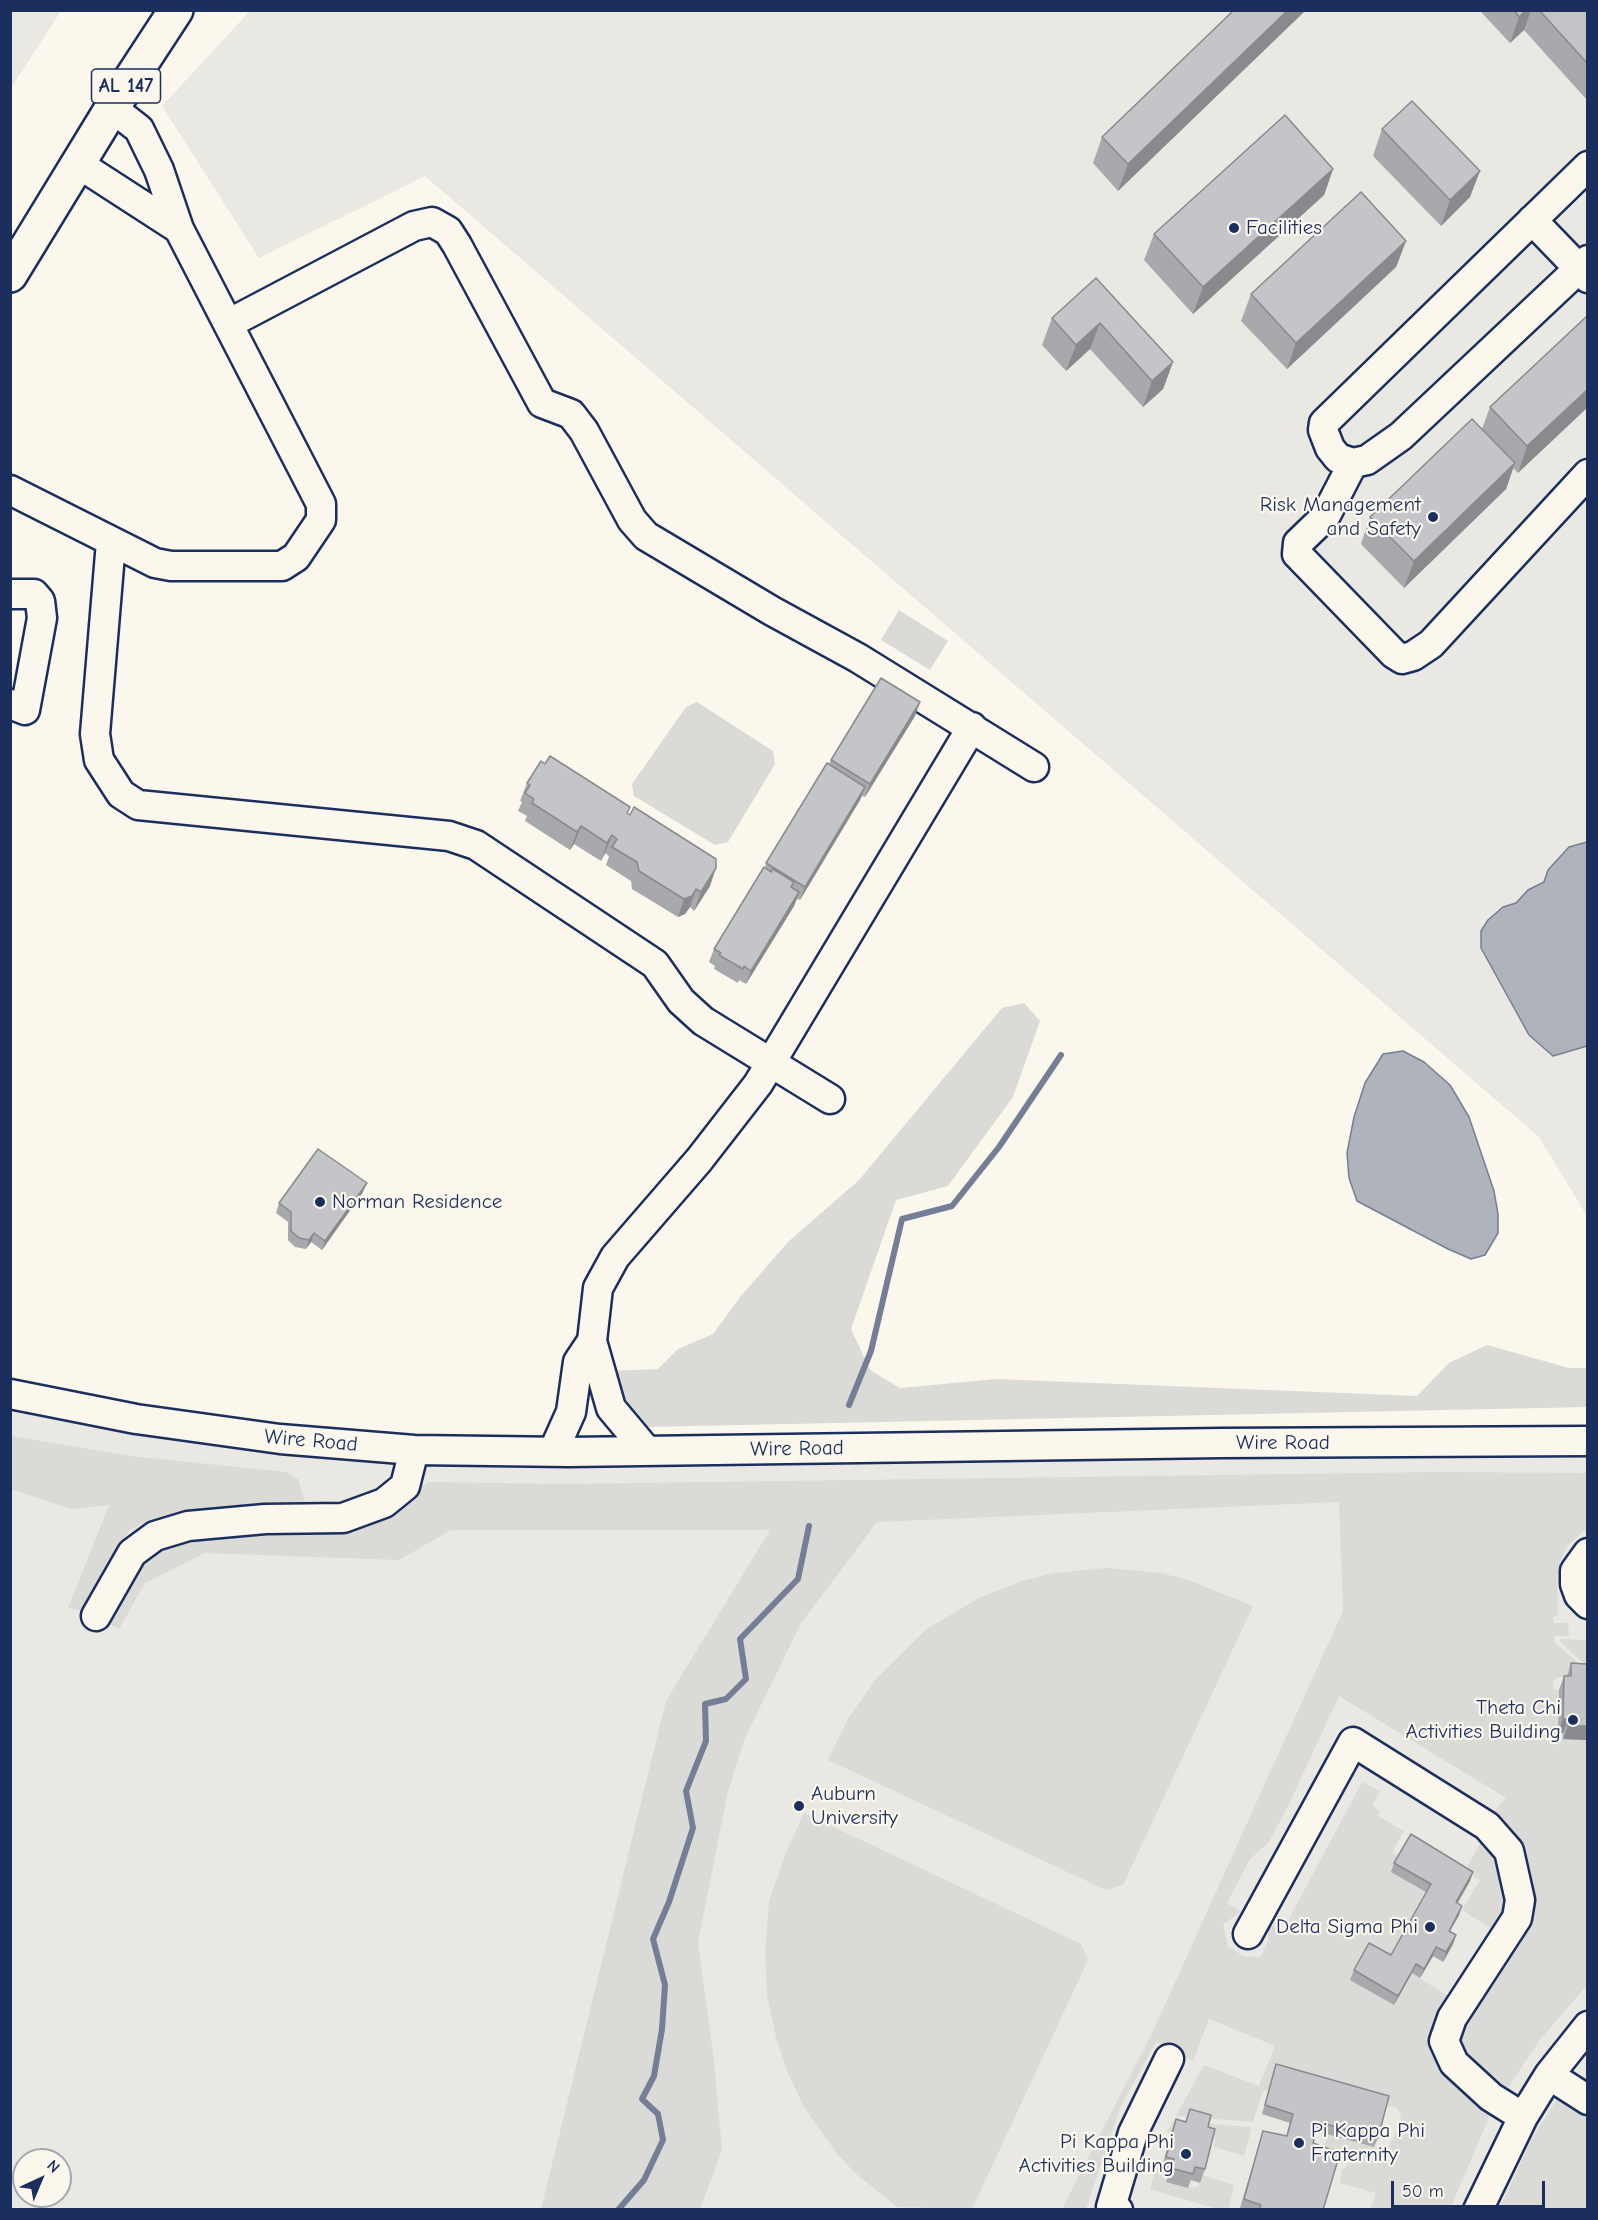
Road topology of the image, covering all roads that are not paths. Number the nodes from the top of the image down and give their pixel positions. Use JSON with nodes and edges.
{"nodes":[{"id":1,"x":176,"y":10,"type":"edge"},
{"id":2,"x":112,"y":108,"type":"junction"},
{"id":3,"x":77,"y":163,"type":"junction"},
{"id":4,"x":1587,"y":166,"type":"edge"},
{"id":5,"x":1532,"y":220,"type":"junction"},
{"id":6,"x":179,"y":229,"type":"junction"},
{"id":7,"x":1584,"y":269,"type":"edge"},
{"id":8,"x":10,"y":275,"type":"edge"},
{"id":9,"x":228,"y":324,"type":"junction"},
{"id":10,"x":1353,"y":463,"type":"junction"},
{"id":11,"x":1587,"y":474,"type":"edge"},
{"id":12,"x":14,"y":489,"type":"edge"},
{"id":13,"x":111,"y":542,"type":"junction"},
{"id":14,"x":10,"y":594,"type":"edge"},
{"id":15,"x":10,"y":704,"type":"edge"},
{"id":16,"x":972,"y":728,"type":"junction"},
{"id":17,"x":1034,"y":767,"type":"dead end"},
{"id":18,"x":770,"y":1061,"type":"junction"},
{"id":19,"x":830,"y":1099,"type":"dead end"},
{"id":20,"x":592,"y":1341,"type":"junction"},
{"id":21,"x":10,"y":1394,"type":"edge"},
{"id":22,"x":1587,"y":1441,"type":"edge"},
{"id":23,"x":414,"y":1450,"type":"junction"},
{"id":24,"x":553,"y":1452,"type":"junction"},
{"id":25,"x":647,"y":1452,"type":"junction"},
{"id":26,"x":1587,"y":1553,"type":"edge"},
{"id":27,"x":1587,"y":1604,"type":"edge"},
{"id":28,"x":96,"y":1616,"type":"dead end"},
{"id":29,"x":1248,"y":1934,"type":"dead end"},
{"id":30,"x":1587,"y":2026,"type":"edge"},
{"id":31,"x":1169,"y":2059,"type":"dead end"},
{"id":32,"x":1549,"y":2074,"type":"junction"},
{"id":33,"x":1587,"y":2100,"type":"edge"},
{"id":34,"x":1523,"y":2116,"type":"junction"},
{"id":35,"x":1118,"y":2210,"type":"edge"},
{"id":36,"x":1478,"y":2210,"type":"edge"}],
"edges":[{"from":1,"to":2,"type":"main road","number":"AL 147"},
{"from":2,"to":3,"type":"main road","number":"AL 147"},
{"from":2,"to":6,"type":"street"},
{"from":3,"to":6,"type":"street"},
{"from":3,"to":8,"type":"main road","number":"AL 147"},
{"from":4,"to":5,"type":"street"},
{"from":5,"to":7,"type":"street"},
{"from":5,"to":10,"type":"street"},
{"from":6,"to":9,"type":"street"},
{"from":7,"to":10,"type":"street"},
{"from":9,"to":13,"type":"street"},
{"from":9,"to":16,"type":"street"},
{"from":10,"to":11,"type":"street"},
{"from":12,"to":13,"type":"street"},
{"from":13,"to":18,"type":"street"},
{"from":14,"to":15,"type":"street"},
{"from":16,"to":17,"type":"street"},
{"from":16,"to":18,"type":"street"},
{"from":18,"to":19,"type":"street"},
{"from":18,"to":20,"type":"street"},
{"from":20,"to":24,"type":"street"},
{"from":20,"to":25,"type":"street"},
{"from":21,"to":23,"type":"street","name":"Wire Road"},
{"from":22,"to":25,"type":"street","name":"Wire Road"},
{"from":23,"to":24,"type":"street","name":"Wire Road"},
{"from":23,"to":28,"type":"street"},
{"from":24,"to":25,"type":"street","name":"Wire Road"},
{"from":26,"to":27,"type":"street"},
{"from":29,"to":34,"type":"street"},
{"from":30,"to":32,"type":"street"},
{"from":31,"to":35,"type":"street"},
{"from":32,"to":33,"type":"street"},
{"from":32,"to":34,"type":"street"},
{"from":34,"to":36,"type":"street"}]}
